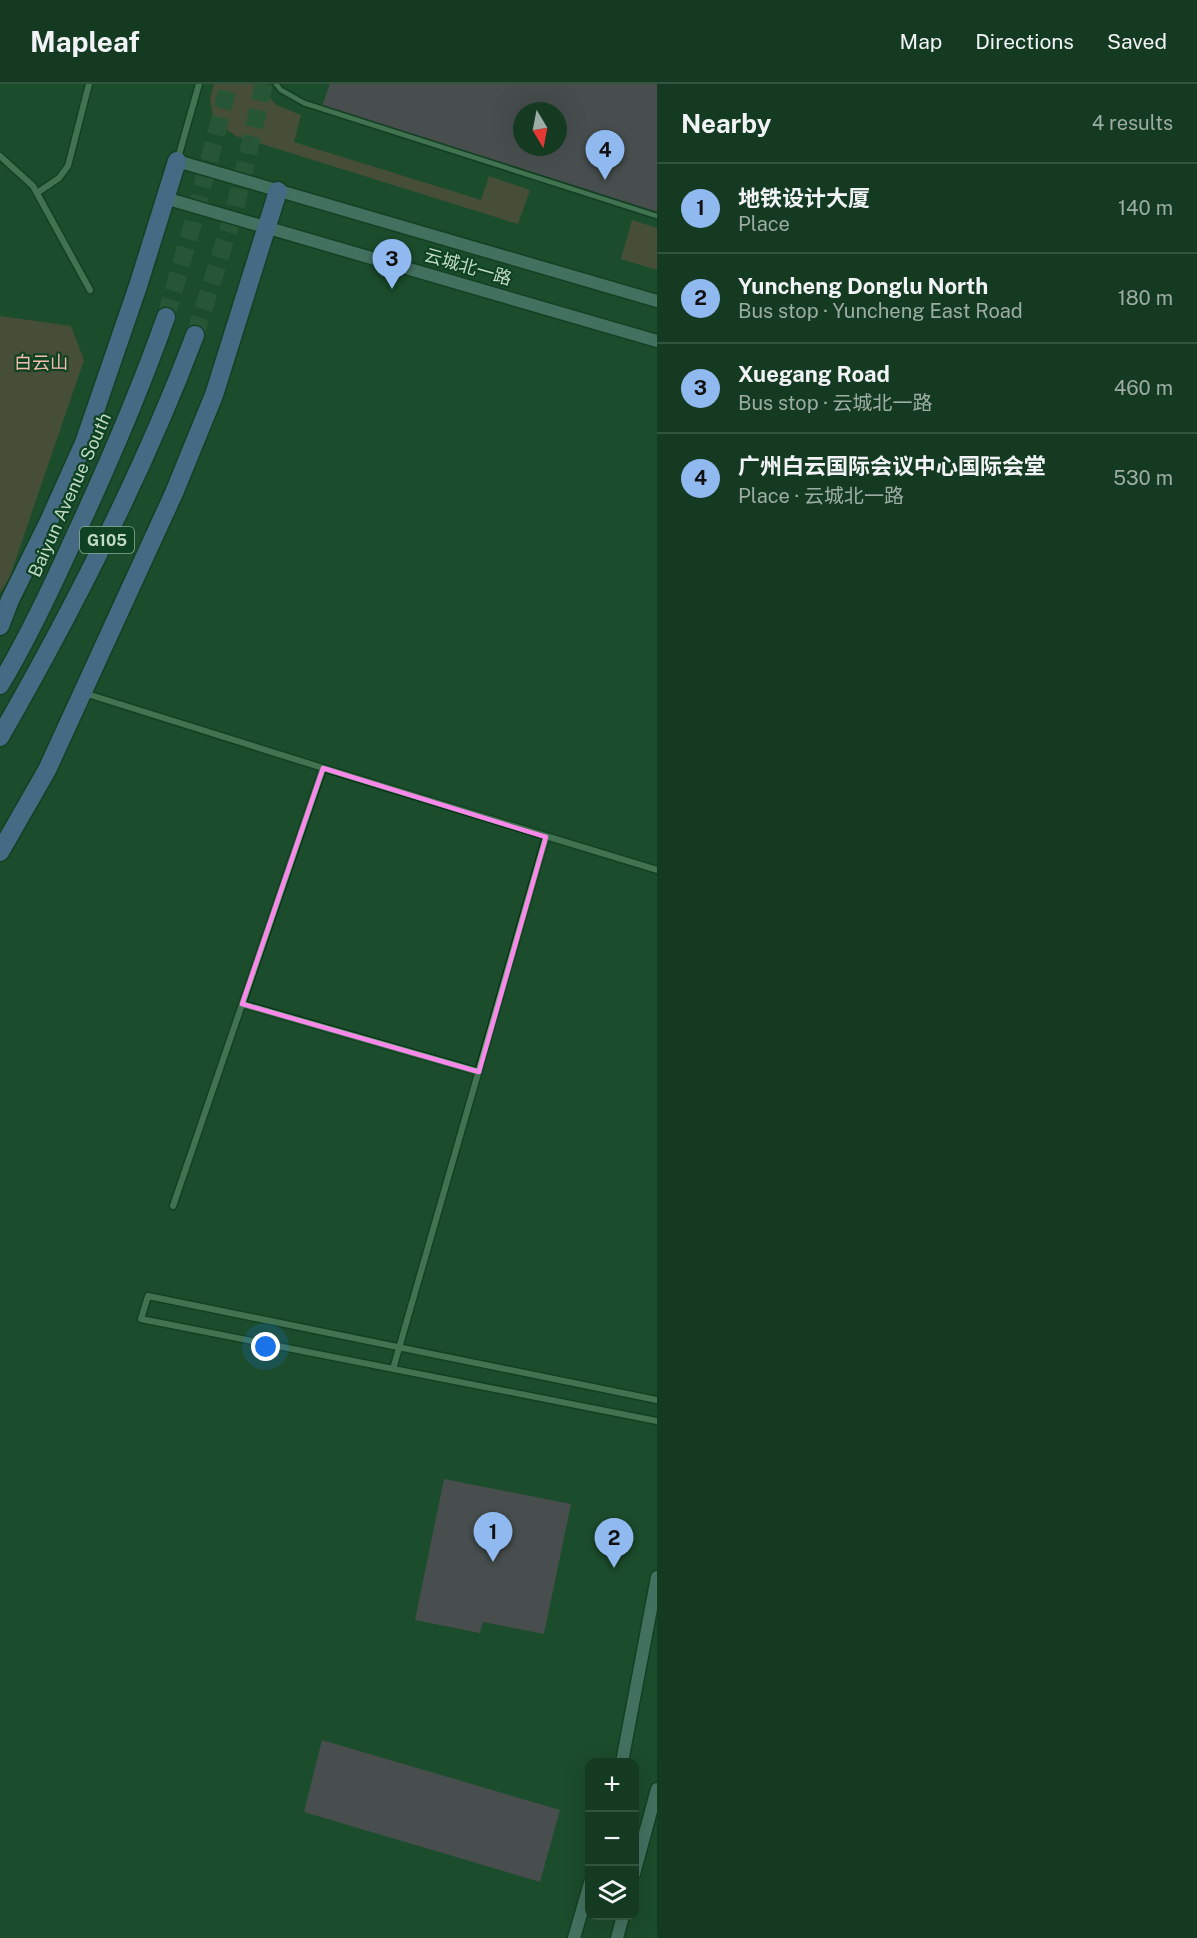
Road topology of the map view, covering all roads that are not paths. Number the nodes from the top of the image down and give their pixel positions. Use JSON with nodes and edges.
{"nodes":[{"id":1,"x":89,"y":84,"type":"edge"},
{"id":2,"x":199,"y":84,"type":"edge"},
{"id":3,"x":276,"y":84,"type":"edge"},
{"id":4,"x":0,"y":156,"type":"edge"},
{"id":5,"x":177,"y":161,"type":"junction"},
{"id":6,"x":278,"y":191,"type":"junction"},
{"id":7,"x":37,"y":193,"type":"junction"},
{"id":8,"x":165,"y":198,"type":"junction"},
{"id":9,"x":657,"y":216,"type":"edge"},
{"id":10,"x":267,"y":227,"type":"junction"},
{"id":11,"x":90,"y":290,"type":"dead end"},
{"id":12,"x":657,"y":301,"type":"edge"},
{"id":13,"x":165,"y":317,"type":"tunnel mouth"},
{"id":14,"x":195,"y":335,"type":"tunnel mouth"},
{"id":15,"x":657,"y":341,"type":"edge"},
{"id":16,"x":0,"y":626,"type":"edge"},
{"id":17,"x":0,"y":685,"type":"edge"},
{"id":18,"x":83,"y":692,"type":"junction"},
{"id":19,"x":0,"y":737,"type":"edge"},
{"id":20,"x":323,"y":768,"type":"junction"},
{"id":21,"x":546,"y":837,"type":"junction"},
{"id":22,"x":0,"y":852,"type":"edge"},
{"id":23,"x":657,"y":870,"type":"edge"},
{"id":24,"x":242,"y":1004,"type":"junction"},
{"id":25,"x":479,"y":1072,"type":"junction"},
{"id":26,"x":173,"y":1206,"type":"dead end"},
{"id":27,"x":399,"y":1347,"type":"junction"},
{"id":28,"x":393,"y":1369,"type":"junction"},
{"id":29,"x":657,"y":1400,"type":"edge"},
{"id":30,"x":657,"y":1421,"type":"edge"},
{"id":31,"x":657,"y":1577,"type":"edge"},
{"id":32,"x":623,"y":1758,"type":"edge"},
{"id":33,"x":657,"y":1789,"type":"edge"},
{"id":34,"x":636,"y":1866,"type":"edge"},
{"id":35,"x":585,"y":1900,"type":"edge"},
{"id":36,"x":622,"y":1920,"type":"edge"},
{"id":37,"x":574,"y":1938,"type":"edge"},
{"id":38,"x":617,"y":1938,"type":"edge"}],
"edges":[{"from":1,"to":7,"type":"street"},
{"from":2,"to":5,"type":"street"},
{"from":3,"to":9,"type":"lane"},
{"from":4,"to":7,"type":"street"},
{"from":5,"to":6,"type":"street","name":"云城北一路"},
{"from":5,"to":8,"type":"highway"},
{"from":6,"to":10,"type":"highway"},
{"from":6,"to":12,"type":"street","name":"云城北一路"},
{"from":7,"to":11,"type":"street"},
{"from":8,"to":10,"type":"street","name":"云城北一路"},
{"from":8,"to":16,"type":"highway"},
{"from":10,"to":15,"type":"street","name":"云城北一路"},
{"from":10,"to":18,"type":"highway"},
{"from":13,"to":17,"type":"highway","name":"Baiyun Avenue South","number":"G105"},
{"from":14,"to":19,"type":"highway","number":"G105"},
{"from":18,"to":20,"type":"street"},
{"from":18,"to":22,"type":"highway"},
{"from":20,"to":21,"type":"street"},
{"from":20,"to":24,"type":"street"},
{"from":21,"to":23,"type":"street"},
{"from":21,"to":25,"type":"street"},
{"from":24,"to":25,"type":"street"},
{"from":24,"to":26,"type":"street"},
{"from":25,"to":27,"type":"street"},
{"from":27,"to":28,"type":"street"},
{"from":27,"to":28,"type":"street"},
{"from":27,"to":29,"type":"street"},
{"from":28,"to":30,"type":"street"},
{"from":31,"to":32,"type":"street"},
{"from":33,"to":34,"type":"street"},
{"from":35,"to":37,"type":"street"},
{"from":36,"to":38,"type":"street"}]}
